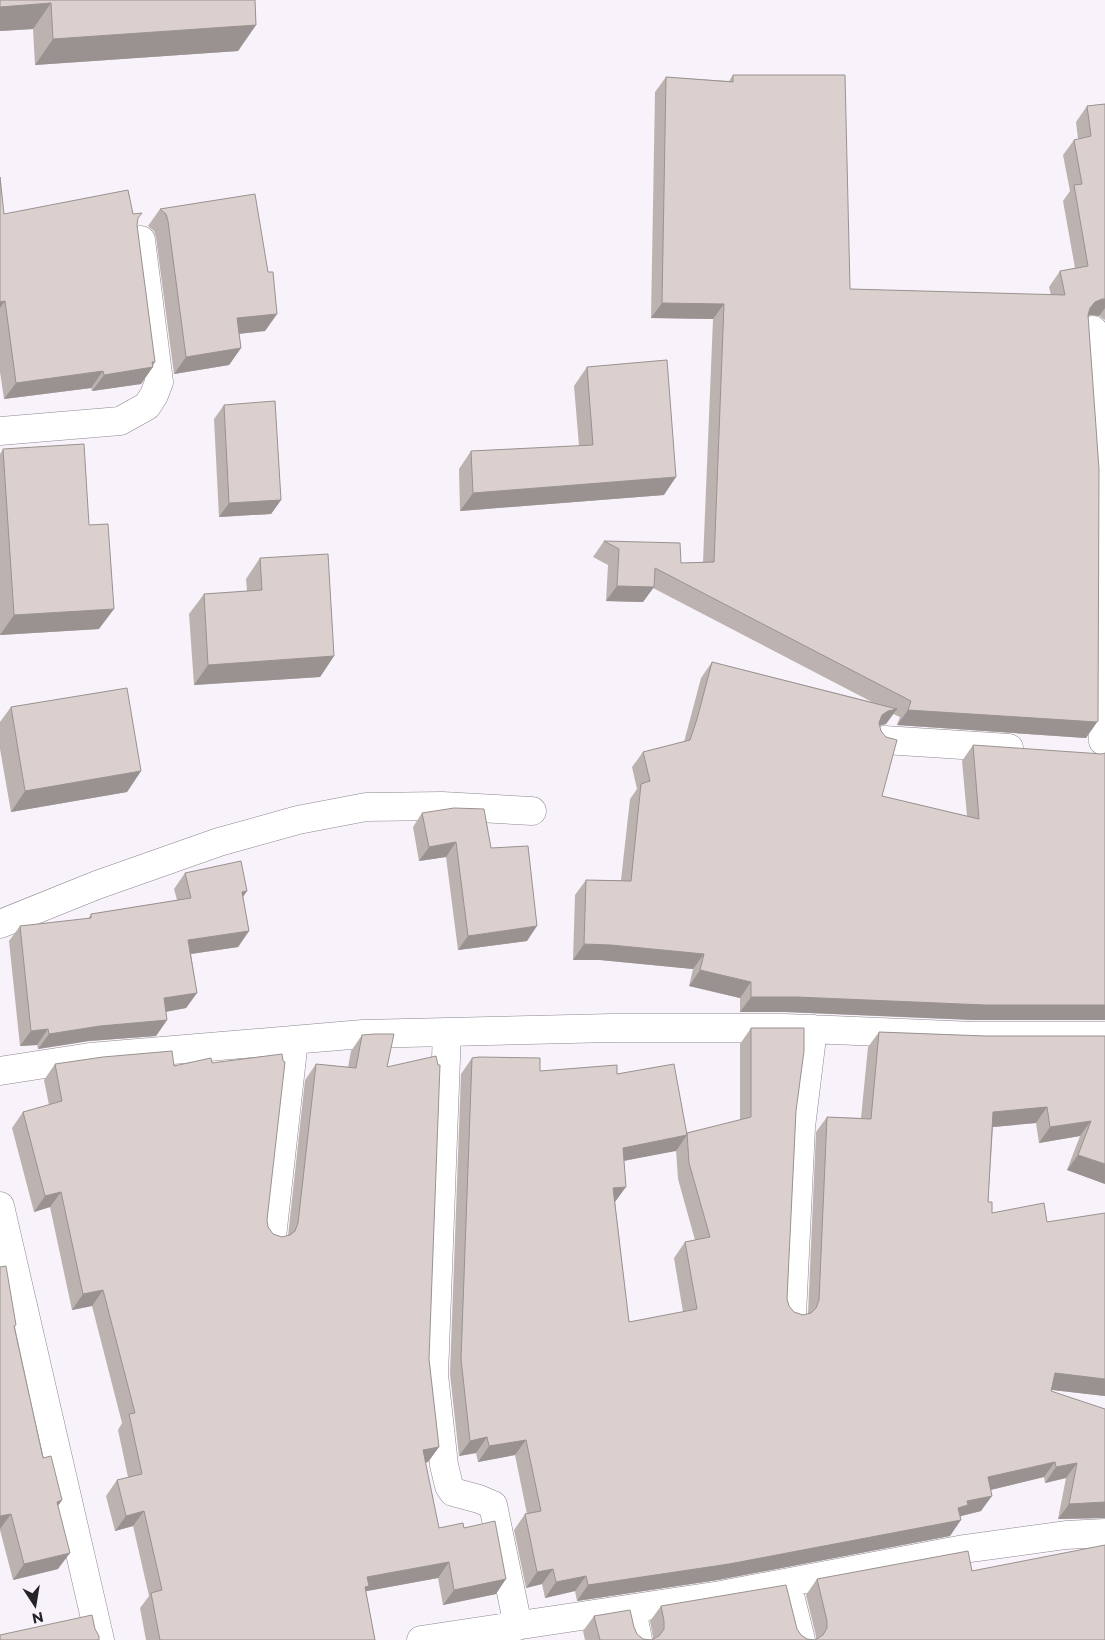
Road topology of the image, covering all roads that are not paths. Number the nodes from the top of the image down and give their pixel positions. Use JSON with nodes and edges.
{"nodes":[{"id":1,"x":141,"y":240,"type":"edge"},
{"id":2,"x":1093,"y":330,"type":"dead end"},
{"id":3,"x":0,"y":431,"type":"edge"},
{"id":4,"x":884,"y":740,"type":"edge"},
{"id":5,"x":1097,"y":745,"type":"edge"},
{"id":6,"x":1033,"y":750,"type":"edge"},
{"id":7,"x":532,"y":811,"type":"dead end"},
{"id":8,"x":0,"y":924,"type":"edge"},
{"id":9,"x":813,"y":1030,"type":"junction"},
{"id":10,"x":446,"y":1032,"type":"junction"},
{"id":11,"x":1105,"y":1036,"type":"edge"},
{"id":12,"x":294,"y":1040,"type":"junction"},
{"id":13,"x":0,"y":1071,"type":"edge"},
{"id":14,"x":0,"y":1206,"type":"edge"},
{"id":15,"x":272,"y":1237,"type":"edge"},
{"id":16,"x":792,"y":1315,"type":"edge"},
{"id":17,"x":1105,"y":1533,"type":"edge"},
{"id":18,"x":786,"y":1583,"type":"junction"},
{"id":19,"x":632,"y":1608,"type":"junction"},
{"id":20,"x":518,"y":1626,"type":"junction"},
{"id":21,"x":100,"y":1640,"type":"edge"},
{"id":22,"x":421,"y":1640,"type":"edge"},
{"id":23,"x":638,"y":1640,"type":"edge"},
{"id":24,"x":801,"y":1640,"type":"edge"}],
"edges":[{"from":1,"to":3,"type":"street"},
{"from":2,"to":5,"type":"street"},
{"from":4,"to":6,"type":"street"},
{"from":7,"to":8,"type":"street"},
{"from":9,"to":10,"type":"street"},
{"from":9,"to":11,"type":"street"},
{"from":9,"to":16,"type":"street"},
{"from":10,"to":12,"type":"street"},
{"from":10,"to":20,"type":"street"},
{"from":12,"to":13,"type":"street"},
{"from":12,"to":15,"type":"street"},
{"from":14,"to":21,"type":"street"},
{"from":17,"to":18,"type":"street"},
{"from":18,"to":19,"type":"street"},
{"from":18,"to":24,"type":"street"},
{"from":19,"to":20,"type":"street"},
{"from":19,"to":23,"type":"street"},
{"from":20,"to":22,"type":"street"}]}
